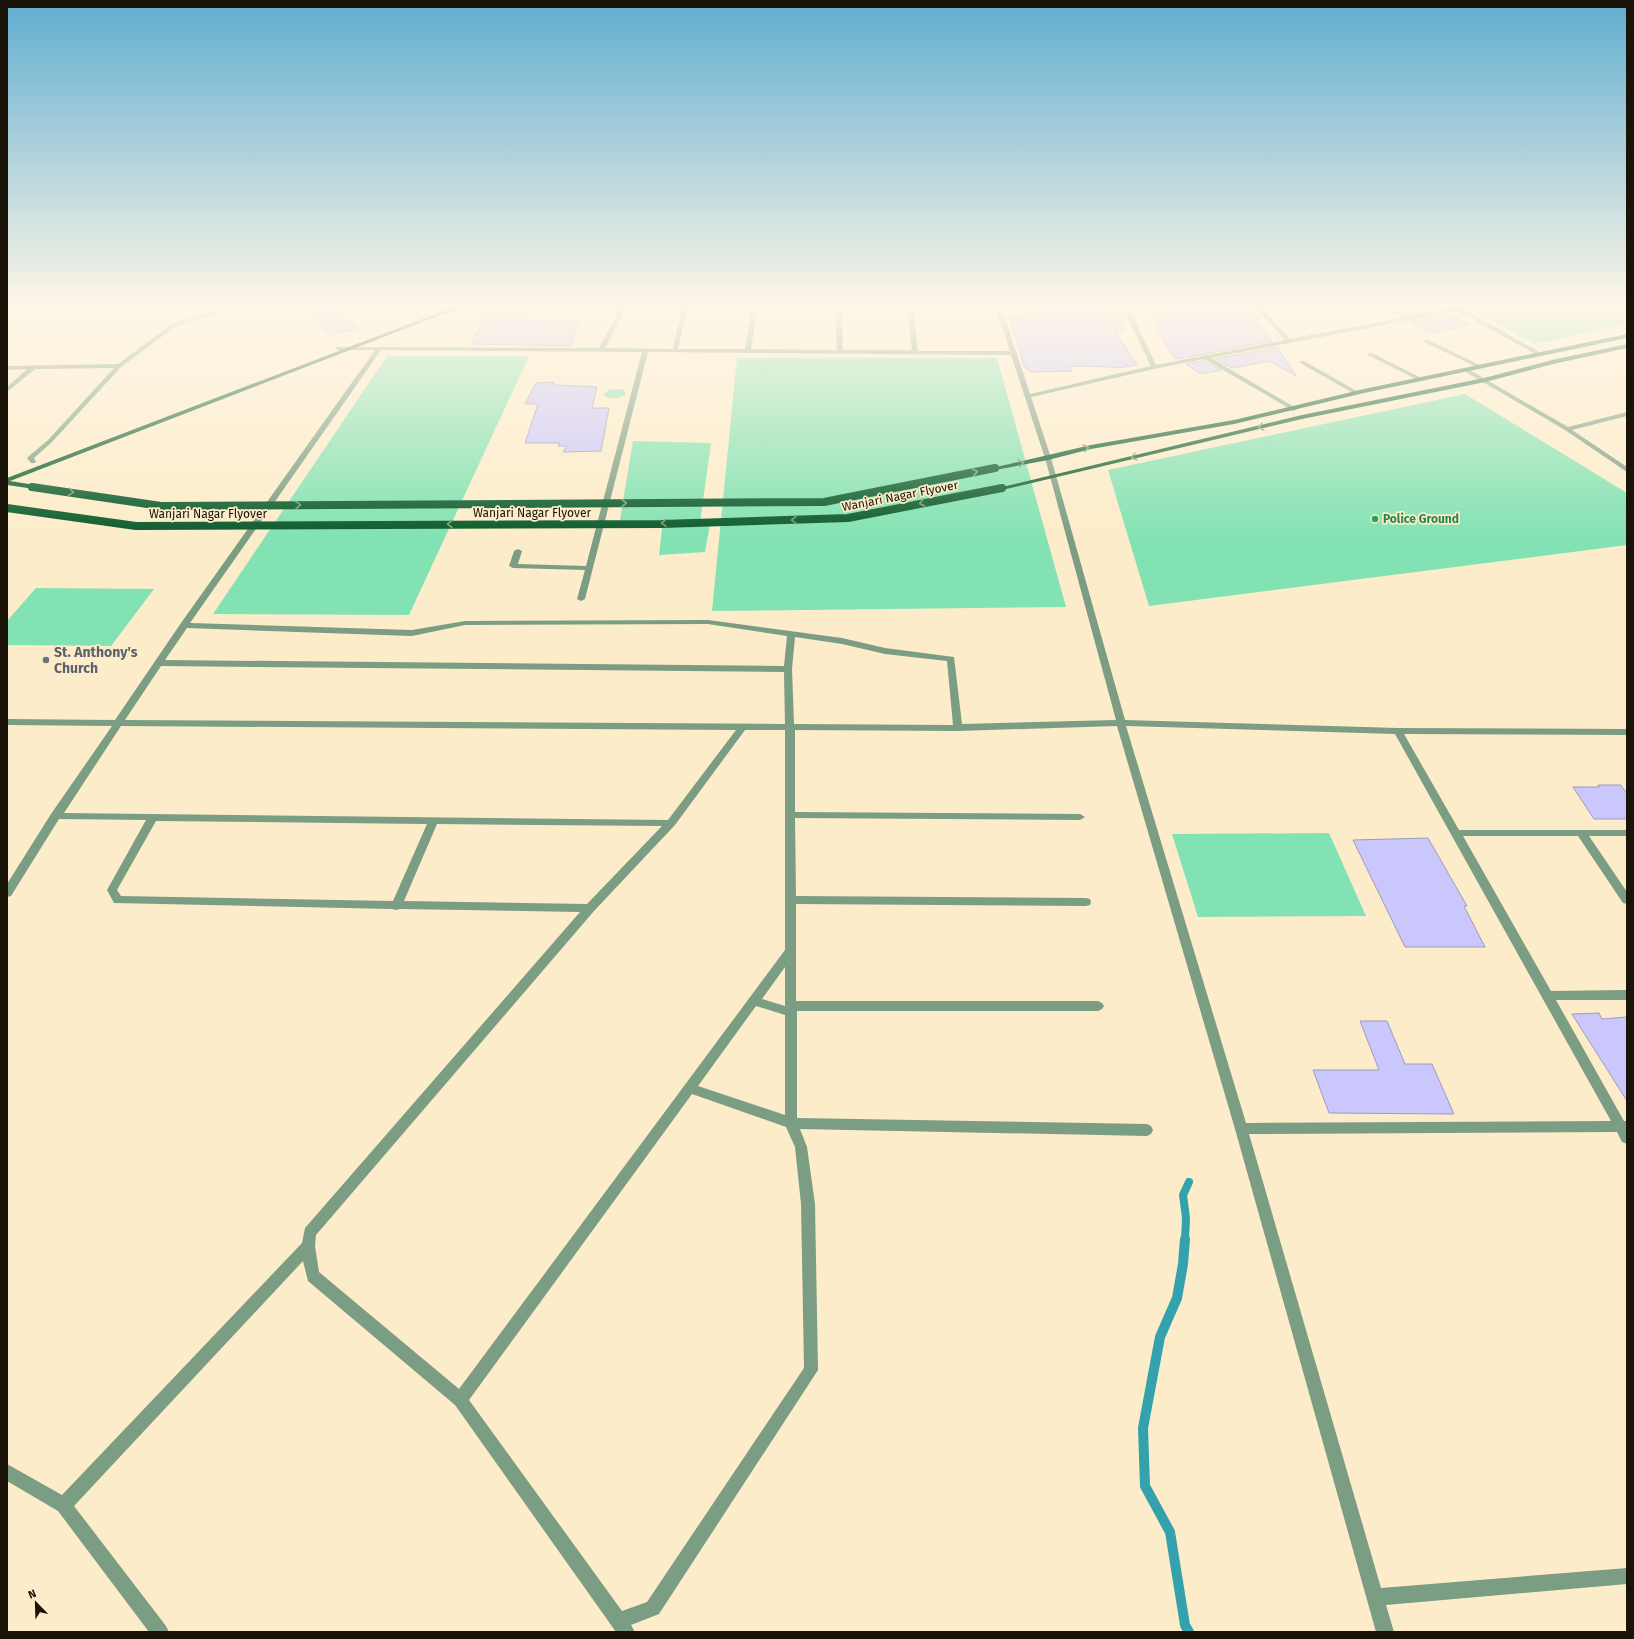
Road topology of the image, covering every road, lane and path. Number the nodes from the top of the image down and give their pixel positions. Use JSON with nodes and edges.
{"nodes":[{"id":1,"x":16,"y":382,"type":"edge"},
{"id":2,"x":104,"y":382,"type":"edge"},
{"id":3,"x":246,"y":382,"type":"edge"},
{"id":4,"x":261,"y":382,"type":"edge"},
{"id":5,"x":355,"y":382,"type":"edge"},
{"id":6,"x":637,"y":382,"type":"edge"},
{"id":7,"x":1024,"y":382,"type":"edge"},
{"id":8,"x":1087,"y":382,"type":"edge"},
{"id":9,"x":1248,"y":382,"type":"edge"},
{"id":10,"x":1338,"y":382,"type":"edge"},
{"id":11,"x":1410,"y":382,"type":"edge"},
{"id":12,"x":1473,"y":382,"type":"edge"},
{"id":13,"x":1489,"y":382,"type":"edge"},
{"id":14,"x":7,"y":390,"type":"edge"},
{"id":15,"x":1357,"y":393,"type":"junction"},
{"id":16,"x":1028,"y":396,"type":"junction"},
{"id":17,"x":1294,"y":409,"type":"junction"},
{"id":18,"x":1627,"y":414,"type":"edge"},
{"id":19,"x":1567,"y":428,"type":"junction"},
{"id":20,"x":1048,"y":458,"type":"junction"},
{"id":21,"x":34,"y":462,"type":"junction"},
{"id":22,"x":1627,"y":470,"type":"edge"},
{"id":23,"x":7,"y":473,"type":"edge"},
{"id":24,"x":1053,"y":477,"type":"junction"},
{"id":25,"x":7,"y":480,"type":"edge"},
{"id":26,"x":7,"y":483,"type":"edge"},
{"id":27,"x":7,"y":508,"type":"edge"},
{"id":28,"x":518,"y":551,"type":"dead end"},
{"id":29,"x":589,"y":568,"type":"junction"},
{"id":30,"x":581,"y":599,"type":"dead end"},
{"id":31,"x":184,"y":625,"type":"junction"},
{"id":32,"x":791,"y":634,"type":"junction"},
{"id":33,"x":158,"y":663,"type":"junction"},
{"id":34,"x":788,"y":669,"type":"junction"},
{"id":35,"x":7,"y":722,"type":"edge"},
{"id":36,"x":117,"y":722,"type":"junction"},
{"id":37,"x":1121,"y":723,"type":"junction"},
{"id":38,"x":743,"y":726,"type":"junction"},
{"id":39,"x":790,"y":727,"type":"junction"},
{"id":40,"x":958,"y":728,"type":"junction"},
{"id":41,"x":1398,"y":731,"type":"junction"},
{"id":42,"x":1627,"y":732,"type":"edge"},
{"id":43,"x":790,"y":815,"type":"junction"},
{"id":44,"x":55,"y":816,"type":"junction"},
{"id":45,"x":1080,"y":817,"type":"dead end"},
{"id":46,"x":152,"y":818,"type":"junction"},
{"id":47,"x":433,"y":821,"type":"junction"},
{"id":48,"x":671,"y":823,"type":"junction"},
{"id":49,"x":1456,"y":833,"type":"junction"},
{"id":50,"x":1581,"y":833,"type":"junction"},
{"id":51,"x":1627,"y":833,"type":"edge"},
{"id":52,"x":7,"y":892,"type":"edge"},
{"id":53,"x":791,"y":900,"type":"junction"},
{"id":54,"x":1627,"y":900,"type":"edge"},
{"id":55,"x":1086,"y":902,"type":"dead end"},
{"id":56,"x":396,"y":906,"type":"junction"},
{"id":57,"x":590,"y":908,"type":"junction"},
{"id":58,"x":791,"y":950,"type":"junction"},
{"id":59,"x":1627,"y":995,"type":"edge"},
{"id":60,"x":1546,"y":996,"type":"junction"},
{"id":61,"x":754,"y":1001,"type":"junction"},
{"id":62,"x":1098,"y":1006,"type":"dead end"},
{"id":63,"x":791,"y":1009,"type":"junction"},
{"id":64,"x":690,"y":1088,"type":"junction"},
{"id":65,"x":791,"y":1123,"type":"junction"},
{"id":66,"x":1241,"y":1129,"type":"junction"},
{"id":67,"x":1147,"y":1130,"type":"dead end"},
{"id":68,"x":1625,"y":1130,"type":"edge"},
{"id":69,"x":308,"y":1246,"type":"junction"},
{"id":70,"x":460,"y":1400,"type":"junction"},
{"id":71,"x":7,"y":1472,"type":"edge"},
{"id":72,"x":64,"y":1505,"type":"junction"},
{"id":73,"x":1627,"y":1576,"type":"edge"},
{"id":74,"x":1376,"y":1597,"type":"junction"},
{"id":75,"x":622,"y":1626,"type":"edge"},
{"id":76,"x":160,"y":1632,"type":"edge"},
{"id":77,"x":1385,"y":1632,"type":"edge"}],
"edges":[{"from":1,"to":14,"type":"street"},
{"from":2,"to":21,"type":"street"},
{"from":3,"to":21,"type":"main road"},
{"from":4,"to":25,"type":"main road"},
{"from":5,"to":31,"type":"street"},
{"from":6,"to":29,"type":"street"},
{"from":7,"to":16,"type":"street"},
{"from":8,"to":16,"type":"street"},
{"from":9,"to":17,"type":"street"},
{"from":10,"to":15,"type":"street"},
{"from":11,"to":15,"type":"main road","name":"Wanjari Nagar Flyover"},
{"from":12,"to":24,"type":"main road","name":"Wanjari Nagar Flyover","one_way":true},
{"from":13,"to":19,"type":"street"},
{"from":15,"to":17,"type":"main road","name":"Wanjari Nagar Flyover"},
{"from":16,"to":20,"type":"street"},
{"from":20,"to":17,"type":"main road","name":"Wanjari Nagar Flyover","one_way":true},
{"from":18,"to":19,"type":"street"},
{"from":19,"to":22,"type":"street"},
{"from":20,"to":24,"type":"street"},
{"from":26,"to":20,"type":"main road","name":"Wanjari Nagar Flyover","one_way":true,"bridge":true},
{"from":21,"to":23,"type":"main road"},
{"from":24,"to":27,"type":"main road","name":"Wanjari Nagar Flyover","one_way":true,"bridge":true},
{"from":24,"to":37,"type":"street"},
{"from":28,"to":29,"type":"street"},
{"from":29,"to":30,"type":"street"},
{"from":31,"to":32,"type":"street"},
{"from":31,"to":33,"type":"street"},
{"from":32,"to":34,"type":"street"},
{"from":32,"to":40,"type":"street"},
{"from":33,"to":34,"type":"street"},
{"from":33,"to":36,"type":"street"},
{"from":34,"to":39,"type":"street"},
{"from":35,"to":36,"type":"street"},
{"from":36,"to":38,"type":"street"},
{"from":36,"to":44,"type":"street"},
{"from":37,"to":40,"type":"street"},
{"from":37,"to":41,"type":"street"},
{"from":37,"to":66,"type":"street"},
{"from":38,"to":39,"type":"street"},
{"from":38,"to":48,"type":"street"},
{"from":39,"to":40,"type":"street"},
{"from":39,"to":43,"type":"street"},
{"from":41,"to":42,"type":"street"},
{"from":41,"to":49,"type":"street"},
{"from":43,"to":45,"type":"street"},
{"from":43,"to":53,"type":"street"},
{"from":44,"to":46,"type":"street"},
{"from":44,"to":52,"type":"street"},
{"from":46,"to":47,"type":"street"},
{"from":46,"to":56,"type":"street"},
{"from":47,"to":48,"type":"street"},
{"from":47,"to":56,"type":"street"},
{"from":48,"to":57,"type":"street"},
{"from":49,"to":50,"type":"street"},
{"from":49,"to":60,"type":"street"},
{"from":50,"to":51,"type":"street"},
{"from":50,"to":54,"type":"street"},
{"from":53,"to":55,"type":"street"},
{"from":53,"to":58,"type":"street"},
{"from":56,"to":57,"type":"street"},
{"from":57,"to":69,"type":"street"},
{"from":58,"to":61,"type":"street"},
{"from":58,"to":63,"type":"street"},
{"from":59,"to":60,"type":"street"},
{"from":60,"to":68,"type":"street"},
{"from":61,"to":63,"type":"street"},
{"from":61,"to":64,"type":"street"},
{"from":62,"to":63,"type":"street"},
{"from":63,"to":65,"type":"street"},
{"from":64,"to":65,"type":"street"},
{"from":64,"to":70,"type":"street"},
{"from":65,"to":67,"type":"street"},
{"from":65,"to":75,"type":"street"},
{"from":66,"to":68,"type":"street"},
{"from":66,"to":74,"type":"street"},
{"from":69,"to":70,"type":"street"},
{"from":69,"to":72,"type":"street"},
{"from":70,"to":75,"type":"street"},
{"from":71,"to":72,"type":"street"},
{"from":72,"to":76,"type":"street"},
{"from":73,"to":74,"type":"street"},
{"from":74,"to":77,"type":"street"}]}
